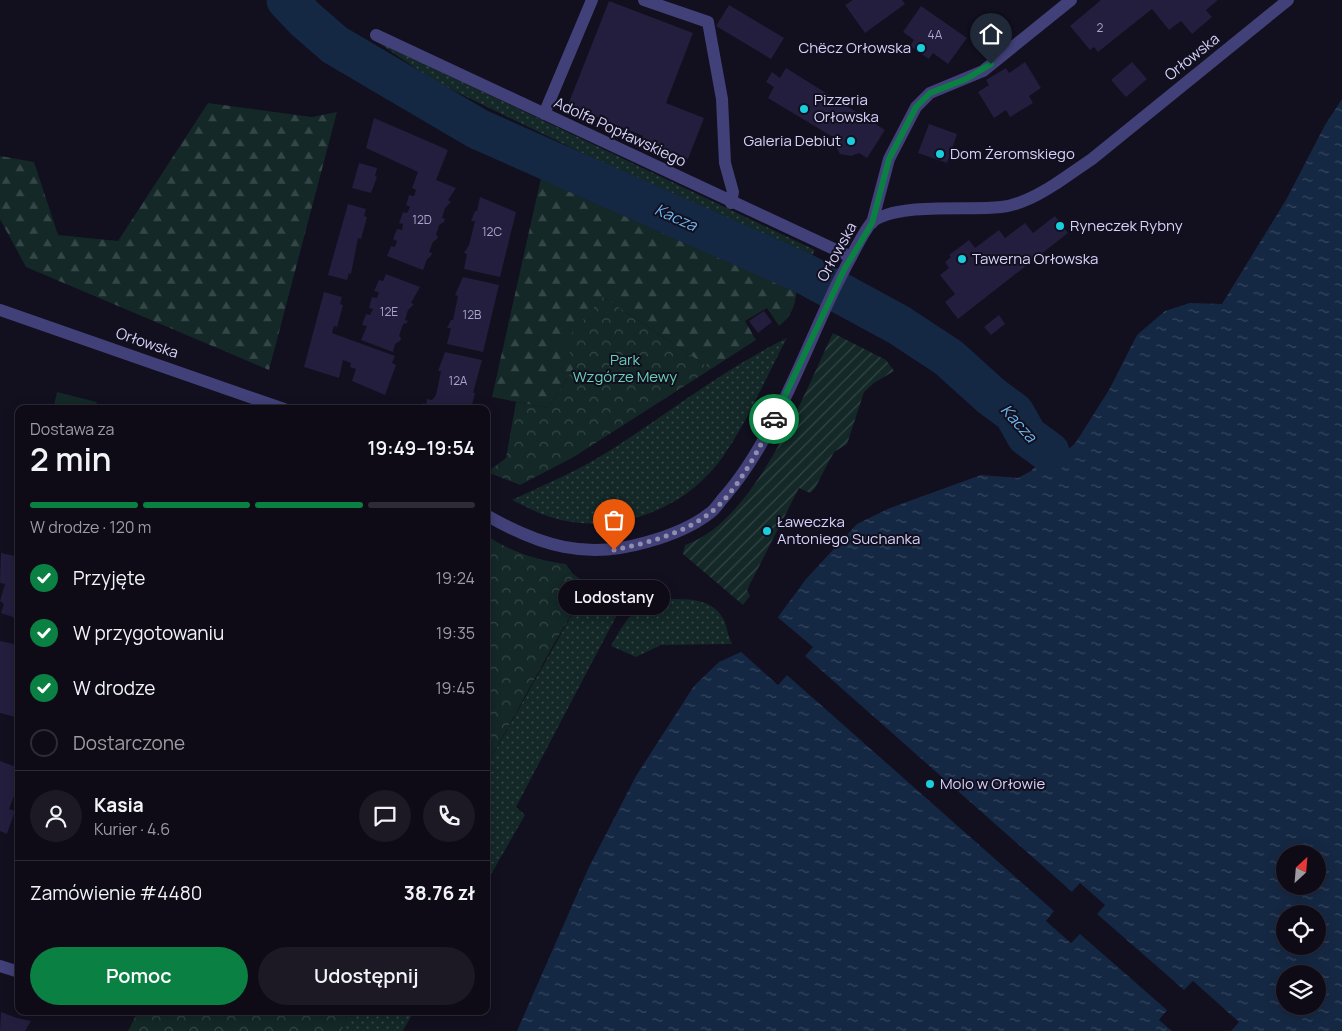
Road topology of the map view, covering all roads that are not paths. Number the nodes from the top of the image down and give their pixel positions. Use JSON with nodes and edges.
{"nodes":[{"id":1,"x":592,"y":0,"type":"edge"},
{"id":2,"x":644,"y":0,"type":"edge"},
{"id":3,"x":1071,"y":0,"type":"edge"},
{"id":4,"x":1288,"y":0,"type":"edge"},
{"id":5,"x":376,"y":35,"type":"dead end"},
{"id":6,"x":544,"y":114,"type":"junction"},
{"id":7,"x":731,"y":203,"type":"junction"},
{"id":8,"x":872,"y":223,"type":"junction"},
{"id":9,"x":848,"y":263,"type":"junction"},
{"id":10,"x":0,"y":310,"type":"edge"},
{"id":11,"x":273,"y":405,"type":"edge"},
{"id":12,"x":490,"y":517,"type":"edge"},
{"id":13,"x":0,"y":966,"type":"edge"},
{"id":14,"x":15,"y":971,"type":"edge"}],
"edges":[{"from":1,"to":6,"type":"street"},
{"from":2,"to":7,"type":"street"},
{"from":3,"to":8,"type":"street"},
{"from":4,"to":8,"type":"street","name":"Orłowska"},
{"from":5,"to":6,"type":"street","name":"Adolfa Popławskiego"},
{"from":6,"to":7,"type":"street","name":"Adolfa Popławskiego"},
{"from":7,"to":9,"type":"street","name":"Adolfa Popławskiego"},
{"from":8,"to":9,"type":"street","name":"Orłowska"},
{"from":9,"to":12,"type":"street","name":"Orłowska"},
{"from":10,"to":11,"type":"street","name":"Orłowska"},
{"from":13,"to":14,"type":"street"}]}
